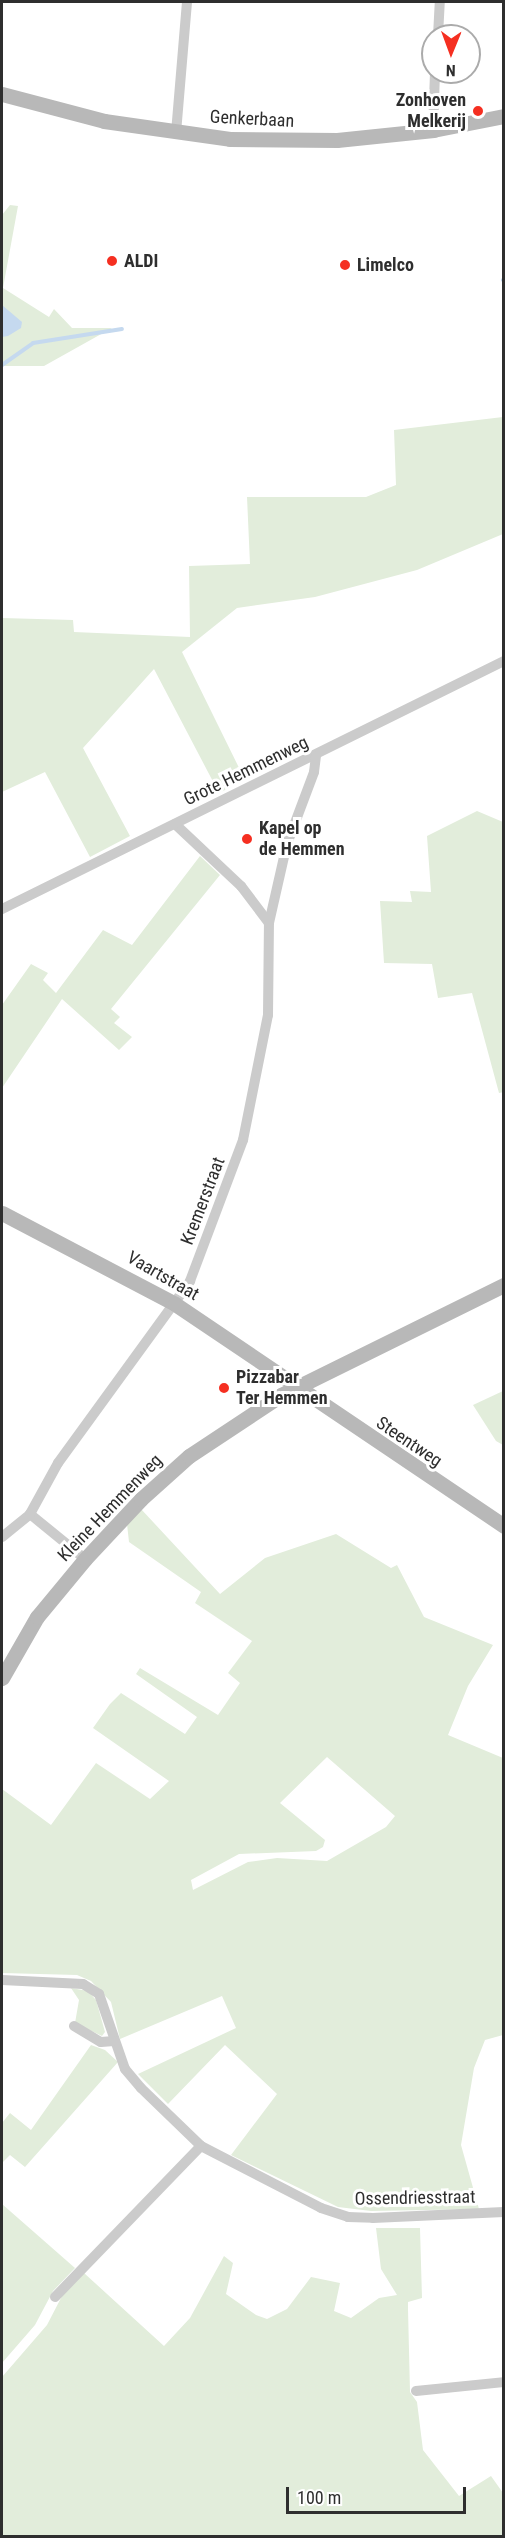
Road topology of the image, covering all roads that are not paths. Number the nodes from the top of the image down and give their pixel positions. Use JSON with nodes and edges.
{"nodes":[{"id":1,"x":187,"y":2,"type":"edge"},
{"id":2,"x":440,"y":2,"type":"edge"},
{"id":3,"x":439,"y":24,"type":"edge"},
{"id":4,"x":435,"y":84,"type":"edge"},
{"id":5,"x":2,"y":94,"type":"edge"},
{"id":6,"x":504,"y":116,"type":"edge"},
{"id":7,"x":433,"y":130,"type":"junction"},
{"id":8,"x":176,"y":133,"type":"junction"},
{"id":9,"x":504,"y":661,"type":"edge"},
{"id":10,"x":316,"y":756,"type":"junction"},
{"id":11,"x":175,"y":824,"type":"junction"},
{"id":12,"x":2,"y":909,"type":"edge"},
{"id":13,"x":268,"y":923,"type":"junction"},
{"id":14,"x":2,"y":1214,"type":"edge"},
{"id":15,"x":504,"y":1285,"type":"edge"},
{"id":16,"x":175,"y":1304,"type":"junction"},
{"id":17,"x":295,"y":1389,"type":"junction"},
{"id":18,"x":30,"y":1514,"type":"junction"},
{"id":19,"x":504,"y":1526,"type":"edge"},
{"id":20,"x":2,"y":1537,"type":"edge"},
{"id":21,"x":85,"y":1559,"type":"junction"},
{"id":22,"x":2,"y":1678,"type":"edge"},
{"id":23,"x":2,"y":1980,"type":"edge"},
{"id":24,"x":74,"y":2026,"type":"dead end"},
{"id":25,"x":114,"y":2041,"type":"junction"},
{"id":26,"x":201,"y":2146,"type":"junction"},
{"id":27,"x":504,"y":2212,"type":"edge"},
{"id":28,"x":55,"y":2297,"type":"dead end"},
{"id":29,"x":504,"y":2382,"type":"edge"},
{"id":30,"x":416,"y":2391,"type":"dead end"}],
"edges":[{"from":1,"to":8,"type":"street"},
{"from":2,"to":3,"type":"street"},
{"from":4,"to":7,"type":"street"},
{"from":5,"to":8,"type":"street","name":"Genkerbaan"},
{"from":6,"to":7,"type":"street","name":"Genkerbaan"},
{"from":7,"to":8,"type":"street","name":"Genkerbaan"},
{"from":9,"to":10,"type":"street","name":"Grote Hemmenweg"},
{"from":10,"to":11,"type":"street","name":"Grote Hemmenweg"},
{"from":10,"to":13,"type":"street","name":"Kremerstraat"},
{"from":11,"to":12,"type":"street","name":"Grote Hemmenweg"},
{"from":11,"to":13,"type":"street"},
{"from":13,"to":16,"type":"street","name":"Kremerstraat"},
{"from":14,"to":16,"type":"street","name":"Vaartstraat"},
{"from":15,"to":17,"type":"street","name":"Kleine Hemmenweg"},
{"from":16,"to":17,"type":"street","name":"Vaartstraat"},
{"from":16,"to":18,"type":"street","name":"Kremerstraat"},
{"from":17,"to":19,"type":"street","name":"Steentweg"},
{"from":17,"to":21,"type":"street","name":"Kleine Hemmenweg"},
{"from":18,"to":20,"type":"street","name":"Kremerstraat"},
{"from":18,"to":21,"type":"street"},
{"from":21,"to":22,"type":"street","name":"Kleine Hemmenweg"},
{"from":23,"to":25,"type":"street","name":"Ossendriesstraat"},
{"from":24,"to":25,"type":"street"},
{"from":25,"to":26,"type":"street","name":"Ossendriesstraat"},
{"from":26,"to":27,"type":"street","name":"Ossendriesstraat"},
{"from":26,"to":28,"type":"street"},
{"from":29,"to":30,"type":"street"}]}
